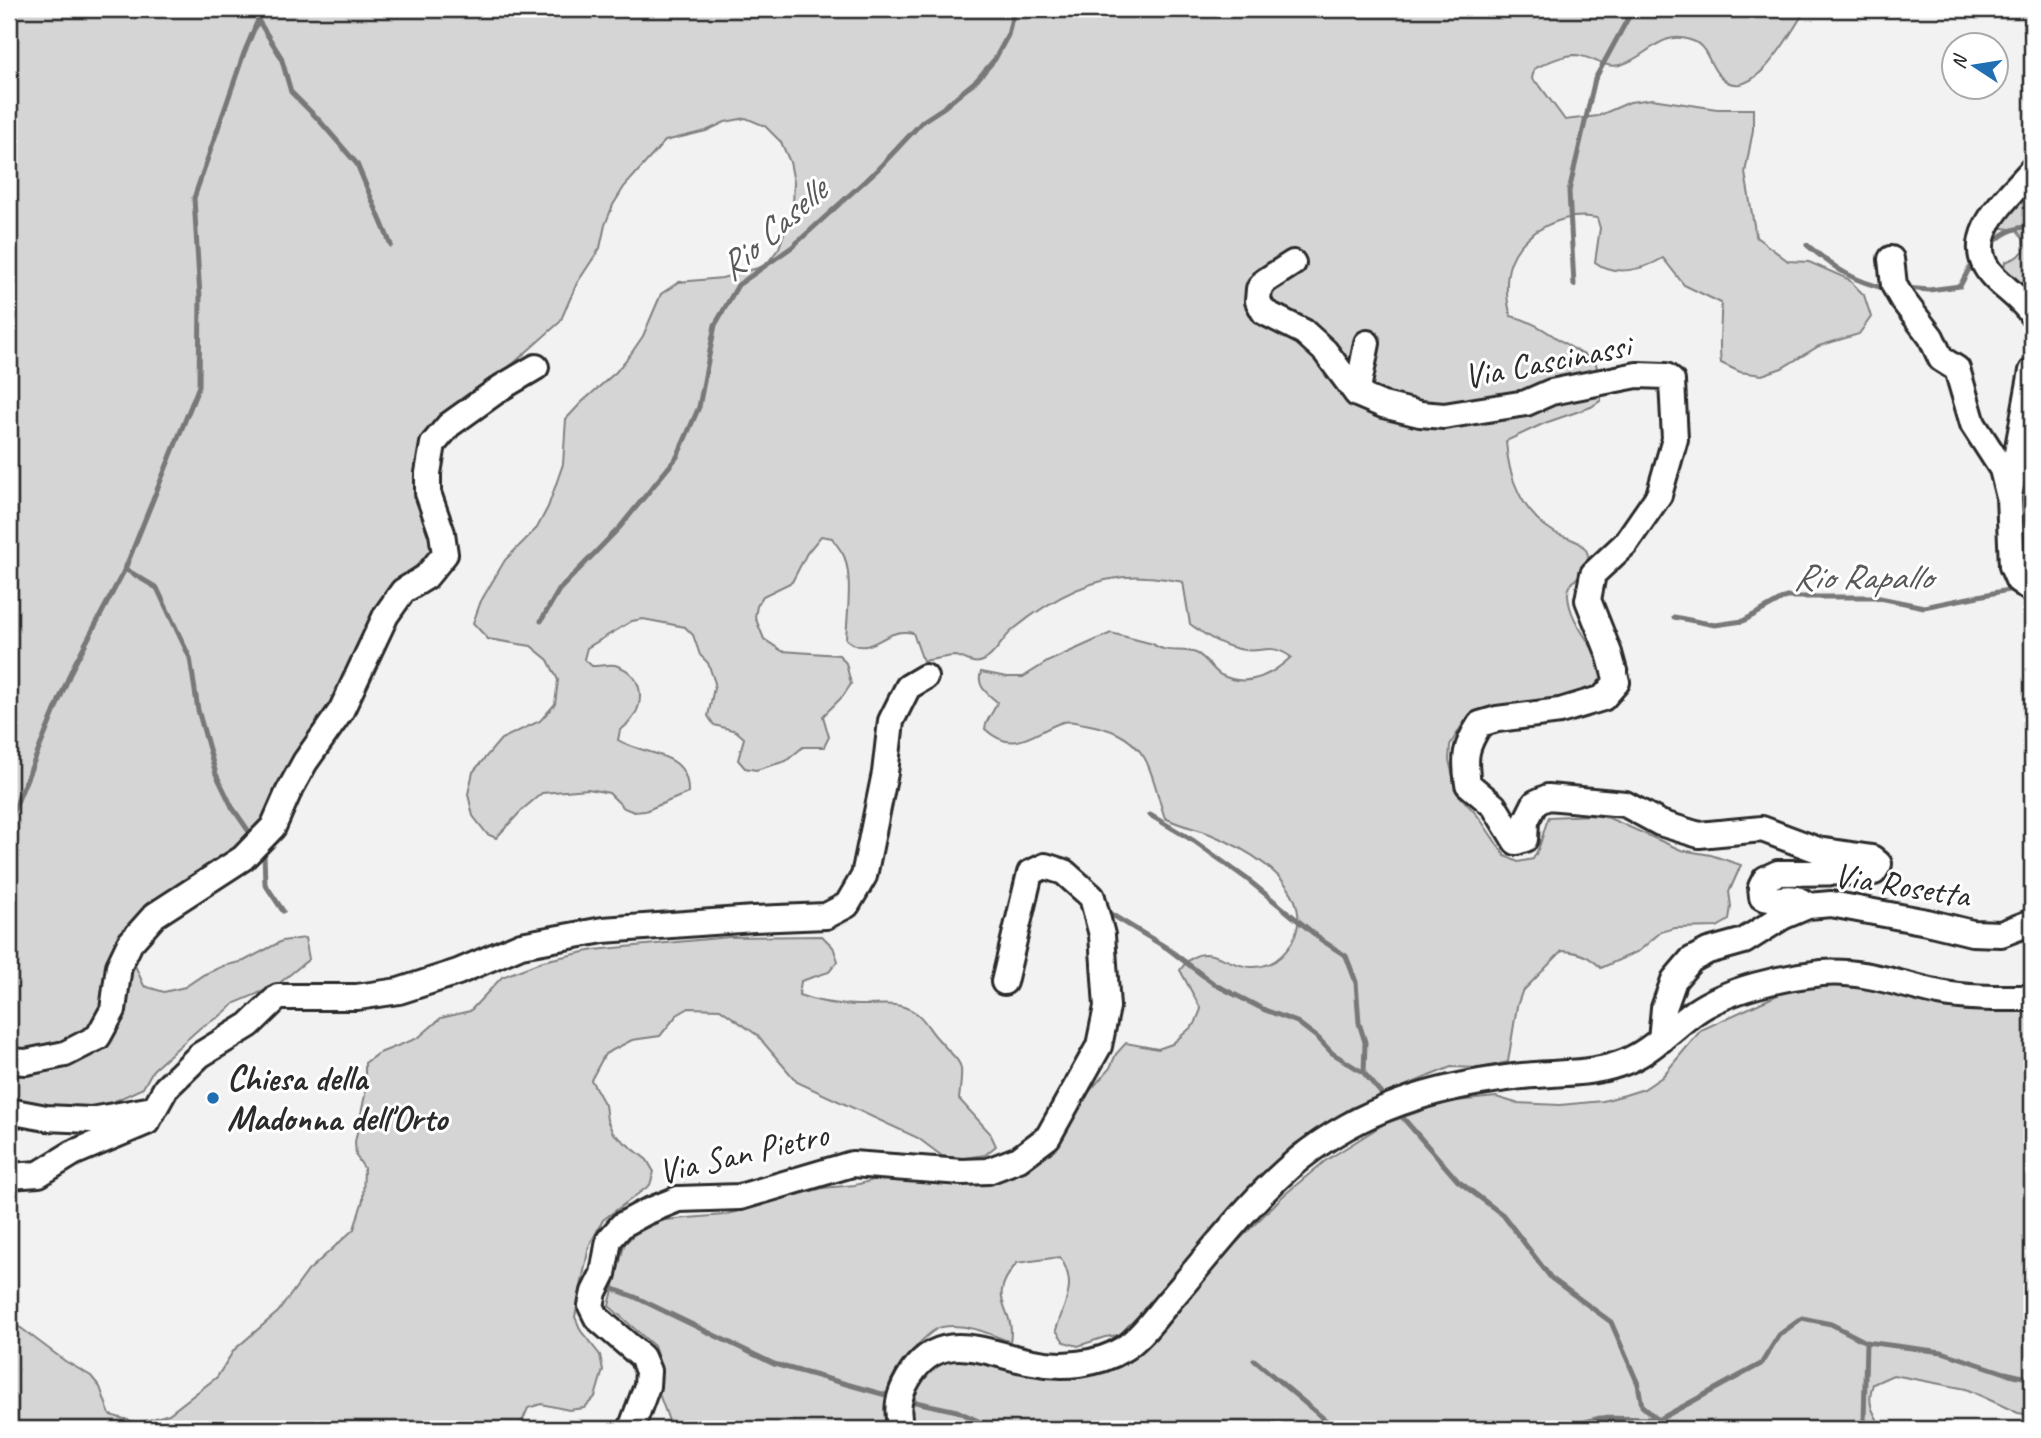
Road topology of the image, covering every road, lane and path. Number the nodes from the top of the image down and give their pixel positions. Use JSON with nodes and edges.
{"nodes":[{"id":1,"x":2032,"y":170,"type":"edge"},
{"id":2,"x":1892,"y":259,"type":"dead end"},
{"id":3,"x":1293,"y":263,"type":"dead end"},
{"id":4,"x":2032,"y":315,"type":"edge"},
{"id":5,"x":1367,"y":343,"type":"dead end"},
{"id":6,"x":536,"y":367,"type":"dead end"},
{"id":7,"x":2032,"y":371,"type":"edge"},
{"id":8,"x":1357,"y":394,"type":"junction"},
{"id":9,"x":2008,"y":497,"type":"junction"},
{"id":10,"x":2032,"y":590,"type":"edge"},
{"id":11,"x":925,"y":677,"type":"dead end"},
{"id":12,"x":1808,"y":906,"type":"junction"},
{"id":13,"x":2032,"y":922,"type":"edge"},
{"id":14,"x":1004,"y":982,"type":"dead end"},
{"id":15,"x":2032,"y":998,"type":"edge"},
{"id":16,"x":1661,"y":1040,"type":"junction"},
{"id":17,"x":9,"y":1061,"type":"edge"},
{"id":18,"x":153,"y":1110,"type":"junction"},
{"id":19,"x":9,"y":1111,"type":"edge"},
{"id":20,"x":9,"y":1176,"type":"edge"},
{"id":21,"x":631,"y":1429,"type":"edge"},
{"id":22,"x":901,"y":1429,"type":"edge"}],
"edges":[{"from":1,"to":4,"type":"street"},
{"from":2,"to":9,"type":"street"},
{"from":3,"to":8,"type":"street"},
{"from":5,"to":8,"type":"street"},
{"from":6,"to":17,"type":"street"},
{"from":7,"to":9,"type":"street"},
{"from":8,"to":12,"type":"street","name":"Via Cascinassi"},
{"from":9,"to":10,"type":"street"},
{"from":11,"to":18,"type":"street"},
{"from":12,"to":13,"type":"street","name":"Via Rosetta"},
{"from":12,"to":16,"type":"street","name":"Via Rosetta"},
{"from":14,"to":21,"type":"street","name":"Via San Pietro"},
{"from":15,"to":16,"type":"street"},
{"from":16,"to":22,"type":"street"},
{"from":18,"to":19,"type":"street"},
{"from":18,"to":20,"type":"street"}]}
